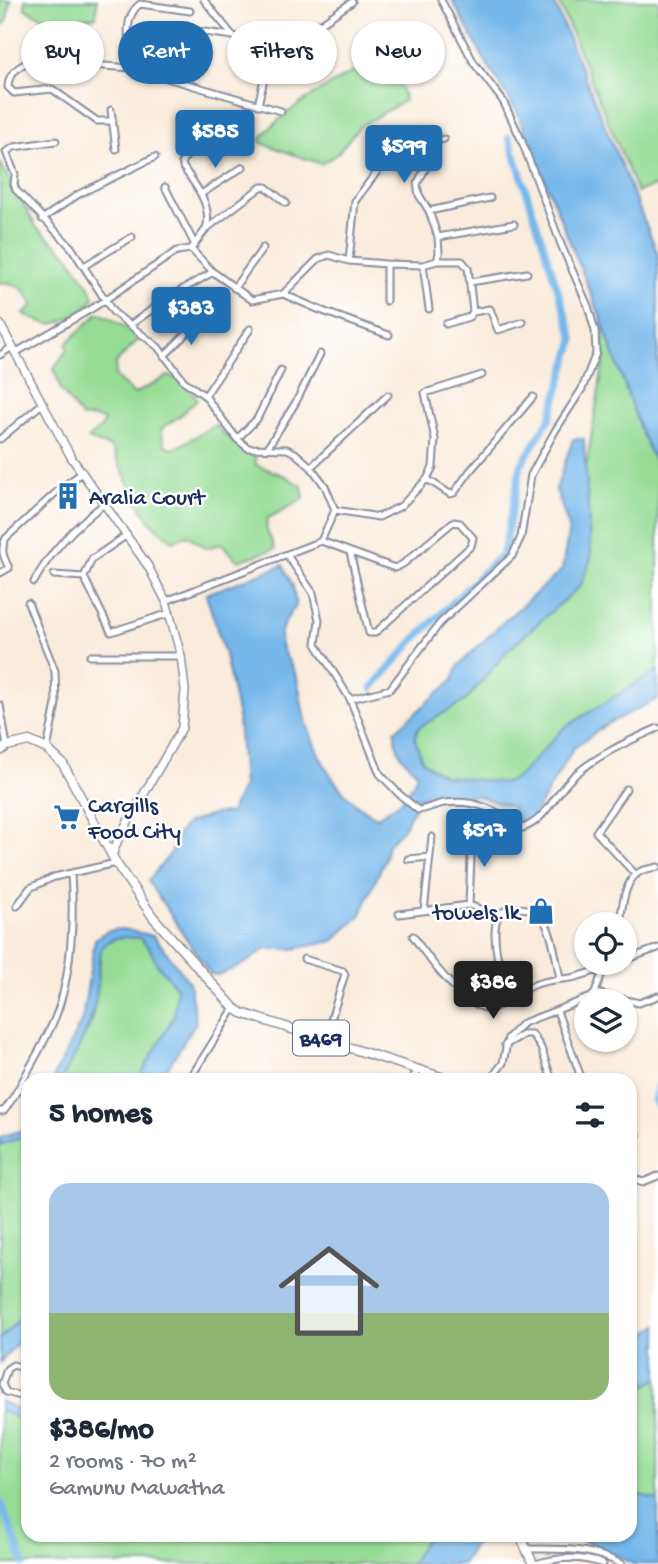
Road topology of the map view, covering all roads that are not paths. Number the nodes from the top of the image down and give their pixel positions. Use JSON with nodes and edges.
{"nodes":[{"id":1,"x":204,"y":0,"type":"edge"},
{"id":2,"x":440,"y":0,"type":"edge"},
{"id":3,"x":352,"y":2,"type":"dead end"},
{"id":4,"x":190,"y":11,"type":"dead end"},
{"id":5,"x":129,"y":21,"type":"edge"},
{"id":6,"x":324,"y":21,"type":"edge"},
{"id":7,"x":227,"y":29,"type":"edge"},
{"id":8,"x":118,"y":67,"type":"edge"},
{"id":9,"x":186,"y":84,"type":"edge"},
{"id":10,"x":263,"y":84,"type":"edge"},
{"id":11,"x":8,"y":87,"type":"junction"},
{"id":12,"x":0,"y":88,"type":"edge"},
{"id":13,"x":258,"y":105,"type":"junction"},
{"id":14,"x":111,"y":110,"type":"dead end"},
{"id":15,"x":281,"y":111,"type":"dead end"},
{"id":16,"x":113,"y":121,"type":"junction"},
{"id":17,"x":444,"y":139,"type":"dead end"},
{"id":18,"x":56,"y":141,"type":"dead end"},
{"id":19,"x":205,"y":144,"type":"dead end"},
{"id":20,"x":116,"y":149,"type":"dead end"},
{"id":21,"x":394,"y":149,"type":"dead end"},
{"id":22,"x":155,"y":158,"type":"dead end"},
{"id":23,"x":243,"y":167,"type":"dead end"},
{"id":24,"x":165,"y":187,"type":"dead end"},
{"id":25,"x":201,"y":194,"type":"junction"},
{"id":26,"x":490,"y":198,"type":"dead end"},
{"id":27,"x":285,"y":203,"type":"dead end"},
{"id":28,"x":429,"y":211,"type":"junction"},
{"id":29,"x":42,"y":219,"type":"junction"},
{"id":30,"x":514,"y":224,"type":"dead end"},
{"id":31,"x":206,"y":229,"type":"junction"},
{"id":32,"x":132,"y":237,"type":"dead end"},
{"id":33,"x":438,"y":237,"type":"junction"},
{"id":34,"x":193,"y":247,"type":"junction"},
{"id":35,"x":263,"y":248,"type":"dead end"},
{"id":36,"x":349,"y":261,"type":"junction"},
{"id":37,"x":438,"y":261,"type":"junction"},
{"id":38,"x":386,"y":264,"type":"junction"},
{"id":39,"x":423,"y":265,"type":"junction"},
{"id":40,"x":84,"y":267,"type":"junction"},
{"id":41,"x":213,"y":272,"type":"junction"},
{"id":42,"x":527,"y":273,"type":"dead end"},
{"id":43,"x":470,"y":282,"type":"junction"},
{"id":44,"x":234,"y":288,"type":"junction"},
{"id":45,"x":283,"y":294,"type":"junction"},
{"id":46,"x":103,"y":299,"type":"junction"},
{"id":47,"x":386,"y":301,"type":"dead end"},
{"id":48,"x":429,"y":309,"type":"dead end"},
{"id":49,"x":473,"y":312,"type":"junction"},
{"id":50,"x":200,"y":320,"type":"dead end"},
{"id":51,"x":523,"y":323,"type":"dead end"},
{"id":52,"x":0,"y":324,"type":"edge"},
{"id":53,"x":446,"y":324,"type":"dead end"},
{"id":54,"x":130,"y":325,"type":"junction"},
{"id":55,"x":250,"y":329,"type":"dead end"},
{"id":56,"x":389,"y":335,"type":"dead end"},
{"id":57,"x":14,"y":350,"type":"junction"},
{"id":58,"x":320,"y":354,"type":"dead end"},
{"id":59,"x":0,"y":355,"type":"edge"},
{"id":60,"x":164,"y":356,"type":"junction"},
{"id":61,"x":281,"y":370,"type":"dead end"},
{"id":62,"x":482,"y":375,"type":"dead end"},
{"id":63,"x":388,"y":394,"type":"dead end"},
{"id":64,"x":205,"y":396,"type":"junction"},
{"id":65,"x":533,"y":397,"type":"dead end"},
{"id":66,"x":43,"y":403,"type":"junction"},
{"id":67,"x":0,"y":439,"type":"edge"},
{"id":68,"x":237,"y":439,"type":"junction"},
{"id":69,"x":268,"y":447,"type":"junction"},
{"id":70,"x":310,"y":467,"type":"junction"},
{"id":71,"x":82,"y":473,"type":"junction"},
{"id":72,"x":428,"y":479,"type":"junction"},
{"id":73,"x":104,"y":504,"type":"junction"},
{"id":74,"x":335,"y":510,"type":"junction"},
{"id":75,"x":127,"y":535,"type":"junction"},
{"id":76,"x":321,"y":541,"type":"junction"},
{"id":77,"x":350,"y":552,"type":"junction"},
{"id":78,"x":287,"y":555,"type":"junction"},
{"id":79,"x":0,"y":573,"type":"edge"},
{"id":80,"x":54,"y":575,"type":"dead end"},
{"id":81,"x":84,"y":576,"type":"junction"},
{"id":82,"x":34,"y":582,"type":"dead end"},
{"id":83,"x":166,"y":601,"type":"junction"},
{"id":84,"x":28,"y":603,"type":"dead end"},
{"id":85,"x":170,"y":612,"type":"junction"},
{"id":86,"x":90,"y":656,"type":"dead end"},
{"id":87,"x":181,"y":656,"type":"junction"},
{"id":88,"x":350,"y":699,"type":"junction"},
{"id":89,"x":0,"y":705,"type":"edge"},
{"id":90,"x":658,"y":728,"type":"edge"},
{"id":91,"x":4,"y":749,"type":"edge"},
{"id":92,"x":47,"y":749,"type":"junction"},
{"id":93,"x":626,"y":789,"type":"dead end"},
{"id":94,"x":472,"y":833,"type":"dead end"},
{"id":95,"x":432,"y":836,"type":"dead end"},
{"id":96,"x":119,"y":837,"type":"junction"},
{"id":97,"x":102,"y":838,"type":"junction"},
{"id":98,"x":430,"y":857,"type":"junction"},
{"id":99,"x":408,"y":859,"type":"dead end"},
{"id":100,"x":114,"y":860,"type":"junction"},
{"id":101,"x":658,"y":867,"type":"edge"},
{"id":102,"x":71,"y":874,"type":"junction"},
{"id":103,"x":636,"y":875,"type":"junction"},
{"id":104,"x":469,"y":905,"type":"junction"},
{"id":105,"x":17,"y":906,"type":"dead end"},
{"id":106,"x":424,"y":911,"type":"junction"},
{"id":107,"x":622,"y":912,"type":"edge"},
{"id":108,"x":399,"y":914,"type":"dead end"},
{"id":109,"x":498,"y":916,"type":"junction"},
{"id":110,"x":413,"y":936,"type":"dead end"},
{"id":111,"x":658,"y":948,"type":"edge"},
{"id":112,"x":637,"y":956,"type":"edge"},
{"id":113,"x":304,"y":959,"type":"dead end"},
{"id":114,"x":579,"y":975,"type":"edge"},
{"id":115,"x":560,"y":978,"type":"junction"},
{"id":116,"x":658,"y":996,"type":"edge"},
{"id":117,"x":509,"y":1000,"type":"junction"},
{"id":118,"x":637,"y":1003,"type":"edge"},
{"id":119,"x":574,"y":1004,"type":"edge"},
{"id":120,"x":233,"y":1008,"type":"junction"},
{"id":121,"x":558,"y":1011,"type":"junction"},
{"id":122,"x":325,"y":1040,"type":"junction"},
{"id":123,"x":505,"y":1045,"type":"junction"},
{"id":124,"x":419,"y":1069,"type":"junction"},
{"id":125,"x":27,"y":1073,"type":"edge"},
{"id":126,"x":193,"y":1073,"type":"edge"},
{"id":127,"x":416,"y":1073,"type":"edge"},
{"id":128,"x":430,"y":1073,"type":"edge"},
{"id":129,"x":495,"y":1073,"type":"edge"},
{"id":130,"x":550,"y":1073,"type":"edge"},
{"id":131,"x":580,"y":1073,"type":"edge"},
{"id":132,"x":21,"y":1084,"type":"edge"},
{"id":133,"x":0,"y":1111,"type":"edge"},
{"id":134,"x":658,"y":1176,"type":"edge"},
{"id":135,"x":637,"y":1180,"type":"edge"},
{"id":136,"x":21,"y":1367,"type":"edge"},
{"id":137,"x":21,"y":1396,"type":"edge"},
{"id":138,"x":524,"y":1542,"type":"edge"},
{"id":139,"x":527,"y":1549,"type":"junction"},
{"id":140,"x":534,"y":1564,"type":"edge"},
{"id":141,"x":603,"y":1564,"type":"edge"},
{"id":142,"x":622,"y":1564,"type":"edge"}],
"edges":[{"from":1,"to":7,"type":"street"},
{"from":2,"to":88,"type":"street"},
{"from":3,"to":6,"type":"street"},
{"from":4,"to":5,"type":"street"},
{"from":8,"to":11,"type":"street"},
{"from":9,"to":13,"type":"street"},
{"from":10,"to":13,"type":"street"},
{"from":11,"to":12,"type":"street"},
{"from":11,"to":16,"type":"street"},
{"from":13,"to":15,"type":"street"},
{"from":14,"to":16,"type":"street"},
{"from":16,"to":20,"type":"street"},
{"from":17,"to":28,"type":"street"},
{"from":18,"to":29,"type":"street"},
{"from":19,"to":25,"type":"street"},
{"from":21,"to":36,"type":"street"},
{"from":22,"to":29,"type":"street"},
{"from":23,"to":25,"type":"street"},
{"from":24,"to":34,"type":"street"},
{"from":25,"to":31,"type":"street"},
{"from":26,"to":28,"type":"street"},
{"from":27,"to":31,"type":"street"},
{"from":28,"to":33,"type":"street"},
{"from":29,"to":40,"type":"street"},
{"from":30,"to":33,"type":"street"},
{"from":31,"to":34,"type":"street"},
{"from":32,"to":40,"type":"street"},
{"from":33,"to":37,"type":"street"},
{"from":34,"to":41,"type":"street"},
{"from":34,"to":46,"type":"street"},
{"from":35,"to":44,"type":"street"},
{"from":36,"to":38,"type":"street"},
{"from":36,"to":45,"type":"street"},
{"from":37,"to":39,"type":"street"},
{"from":37,"to":43,"type":"street"},
{"from":38,"to":39,"type":"street"},
{"from":38,"to":47,"type":"street"},
{"from":39,"to":48,"type":"street"},
{"from":40,"to":46,"type":"street"},
{"from":41,"to":44,"type":"street"},
{"from":41,"to":54,"type":"street"},
{"from":42,"to":43,"type":"street"},
{"from":43,"to":49,"type":"street"},
{"from":44,"to":45,"type":"street"},
{"from":45,"to":56,"type":"street"},
{"from":46,"to":54,"type":"street"},
{"from":46,"to":57,"type":"street"},
{"from":49,"to":51,"type":"street"},
{"from":49,"to":53,"type":"street"},
{"from":50,"to":60,"type":"street"},
{"from":52,"to":57,"type":"street"},
{"from":54,"to":60,"type":"street"},
{"from":55,"to":64,"type":"street"},
{"from":57,"to":59,"type":"street"},
{"from":57,"to":66,"type":"street"},
{"from":58,"to":69,"type":"street"},
{"from":60,"to":64,"type":"street"},
{"from":61,"to":68,"type":"street"},
{"from":62,"to":72,"type":"street"},
{"from":63,"to":70,"type":"street"},
{"from":64,"to":68,"type":"street"},
{"from":65,"to":72,"type":"street"},
{"from":66,"to":67,"type":"street"},
{"from":66,"to":71,"type":"street"},
{"from":68,"to":69,"type":"street"},
{"from":69,"to":70,"type":"street"},
{"from":70,"to":74,"type":"street"},
{"from":71,"to":73,"type":"street"},
{"from":71,"to":79,"type":"street"},
{"from":72,"to":74,"type":"street"},
{"from":73,"to":75,"type":"street"},
{"from":73,"to":82,"type":"street"},
{"from":74,"to":76,"type":"street"},
{"from":75,"to":81,"type":"street"},
{"from":75,"to":83,"type":"street"},
{"from":76,"to":77,"type":"street"},
{"from":76,"to":78,"type":"street"},
{"from":77,"to":77,"type":"street"},
{"from":78,"to":83,"type":"street"},
{"from":78,"to":88,"type":"street"},
{"from":80,"to":81,"type":"street"},
{"from":81,"to":85,"type":"street"},
{"from":83,"to":85,"type":"street"},
{"from":84,"to":92,"type":"street"},
{"from":85,"to":87,"type":"street"},
{"from":86,"to":87,"type":"street"},
{"from":87,"to":96,"type":"street"},
{"from":88,"to":90,"type":"street"},
{"from":89,"to":91,"type":"street"},
{"from":91,"to":92,"type":"main road"},
{"from":92,"to":97,"type":"main road","number":"B469"},
{"from":93,"to":103,"type":"street"},
{"from":94,"to":104,"type":"street"},
{"from":95,"to":98,"type":"street"},
{"from":96,"to":97,"type":"street"},
{"from":96,"to":100,"type":"street"},
{"from":97,"to":100,"type":"main road","number":"B469"},
{"from":98,"to":99,"type":"street"},
{"from":98,"to":106,"type":"street"},
{"from":100,"to":102,"type":"street"},
{"from":100,"to":120,"type":"main road","number":"B469"},
{"from":101,"to":103,"type":"street"},
{"from":102,"to":105,"type":"street"},
{"from":102,"to":125,"type":"street"},
{"from":103,"to":107,"type":"street"},
{"from":104,"to":106,"type":"street"},
{"from":104,"to":109,"type":"street"},
{"from":106,"to":108,"type":"street"},
{"from":109,"to":115,"type":"street"},
{"from":109,"to":117,"type":"street"},
{"from":110,"to":117,"type":"street"},
{"from":111,"to":112,"type":"street"},
{"from":113,"to":122,"type":"street"},
{"from":114,"to":115,"type":"street"},
{"from":115,"to":117,"type":"street"},
{"from":116,"to":118,"type":"street"},
{"from":119,"to":121,"type":"street"},
{"from":120,"to":122,"type":"main road","number":"B469"},
{"from":120,"to":126,"type":"street"},
{"from":121,"to":123,"type":"street"},
{"from":121,"to":131,"type":"street"},
{"from":122,"to":124,"type":"main road","number":"B469"},
{"from":123,"to":129,"type":"street"},
{"from":123,"to":130,"type":"street"},
{"from":124,"to":127,"type":"street"},
{"from":124,"to":128,"type":"main road","number":"B469"},
{"from":132,"to":133,"type":"street"},
{"from":134,"to":135,"type":"street"},
{"from":136,"to":137,"type":"street"},
{"from":138,"to":139,"type":"main road"},
{"from":139,"to":140,"type":"main road"},
{"from":139,"to":142,"type":"street"},
{"from":140,"to":141,"type":"street"}]}
